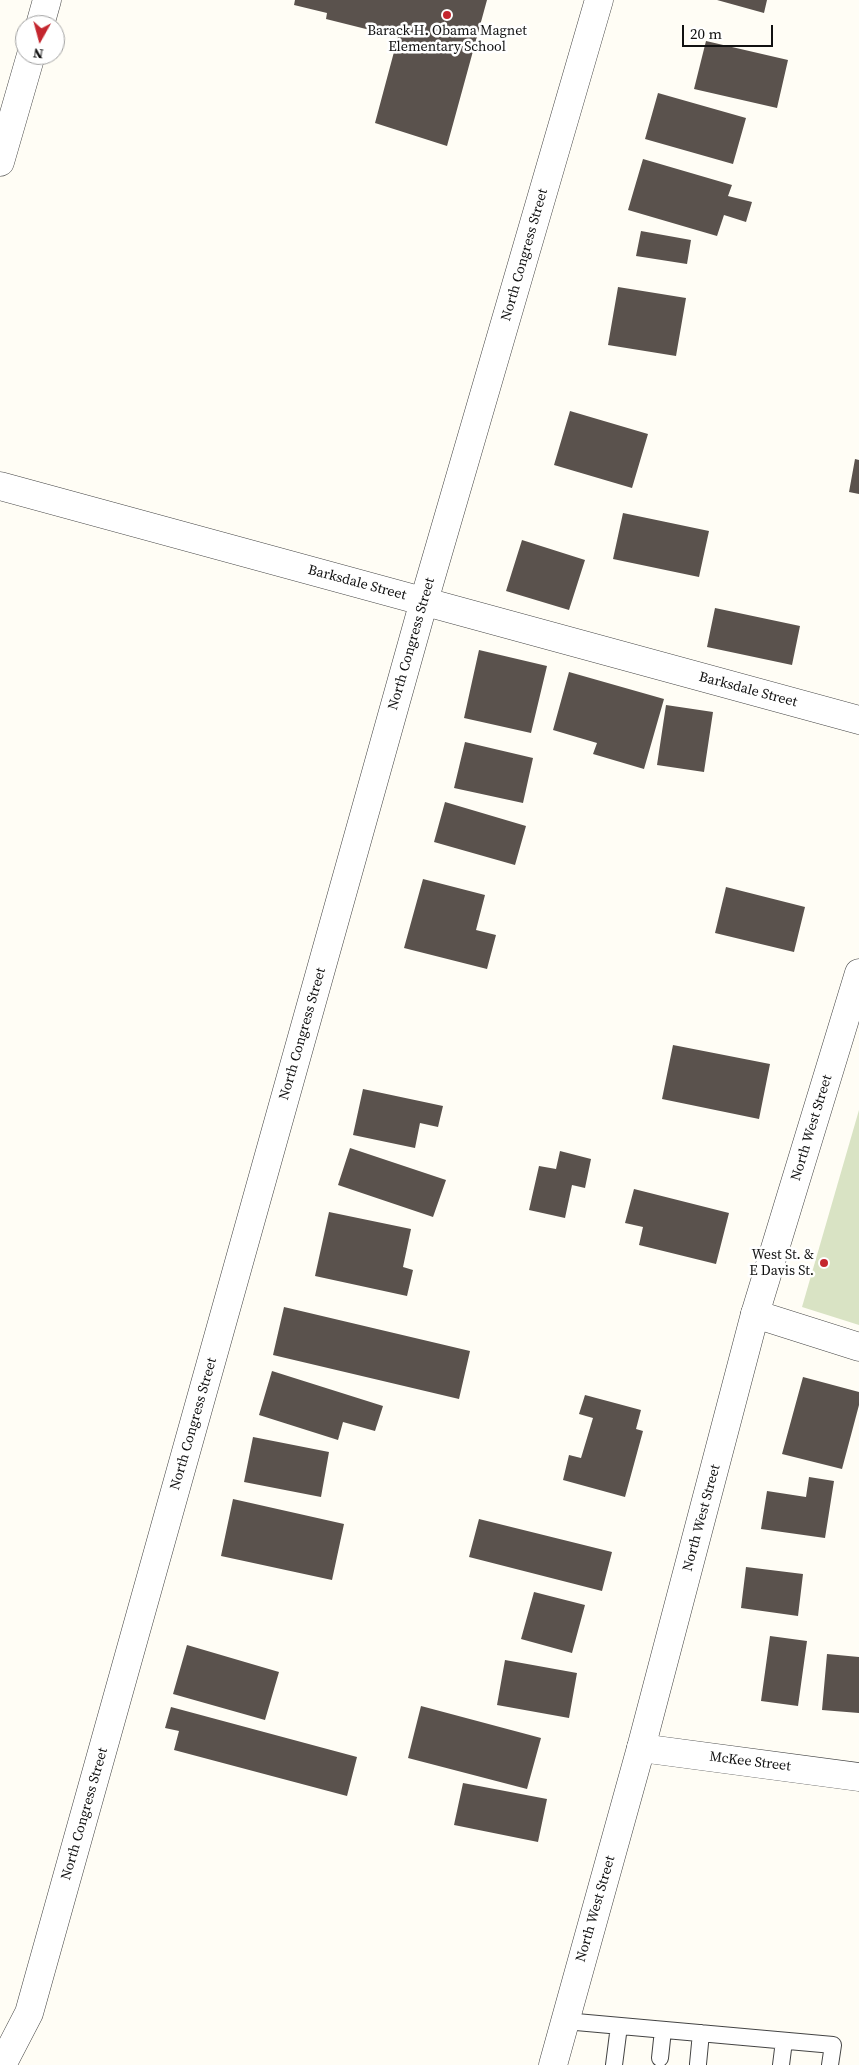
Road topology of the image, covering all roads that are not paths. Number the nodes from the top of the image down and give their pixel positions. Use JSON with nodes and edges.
{"nodes":[{"id":1,"x":47,"y":0,"type":"edge"},
{"id":2,"x":599,"y":0,"type":"edge"},
{"id":3,"x":43,"y":15,"type":"edge"},
{"id":4,"x":28,"y":65,"type":"edge"},
{"id":5,"x":0,"y":162,"type":"edge"},
{"id":6,"x":0,"y":486,"type":"edge"},
{"id":7,"x":424,"y":601,"type":"junction"},
{"id":8,"x":859,"y":720,"type":"edge"},
{"id":9,"x":859,"y":973,"type":"edge"},
{"id":10,"x":755,"y":1314,"type":"junction"},
{"id":11,"x":859,"y":1346,"type":"edge"},
{"id":12,"x":641,"y":1748,"type":"junction"},
{"id":13,"x":859,"y":1776,"type":"edge"},
{"id":14,"x":565,"y":2021,"type":"junction"},
{"id":15,"x":619,"y":2026,"type":"junction"},
{"id":16,"x":663,"y":2030,"type":"junction"},
{"id":17,"x":701,"y":2033,"type":"junction"},
{"id":18,"x":784,"y":2041,"type":"junction"},
{"id":19,"x":660,"y":2058,"type":"dead end"},
{"id":20,"x":698,"y":2064,"type":"edge"},
{"id":21,"x":2,"y":2065,"type":"edge"},
{"id":22,"x":553,"y":2065,"type":"edge"},
{"id":23,"x":614,"y":2065,"type":"edge"},
{"id":24,"x":781,"y":2065,"type":"edge"},
{"id":25,"x":830,"y":2065,"type":"edge"}],
"edges":[{"from":1,"to":3,"type":"street"},
{"from":2,"to":7,"type":"street","name":"North Congress Street"},
{"from":4,"to":5,"type":"street"},
{"from":6,"to":7,"type":"street","name":"Barksdale Street"},
{"from":7,"to":8,"type":"street","name":"Barksdale Street"},
{"from":7,"to":21,"type":"street","name":"North Congress Street"},
{"from":9,"to":10,"type":"street","name":"North West Street"},
{"from":10,"to":11,"type":"street"},
{"from":10,"to":12,"type":"street","name":"North West Street"},
{"from":12,"to":13,"type":"street","name":"McKee Street"},
{"from":12,"to":14,"type":"street","name":"North West Street"},
{"from":14,"to":15,"type":"lane"},
{"from":14,"to":22,"type":"street","name":"North West Street"},
{"from":15,"to":16,"type":"lane"},
{"from":15,"to":23,"type":"lane"},
{"from":16,"to":17,"type":"lane"},
{"from":16,"to":19,"type":"lane"},
{"from":17,"to":18,"type":"lane"},
{"from":17,"to":20,"type":"lane"},
{"from":18,"to":24,"type":"lane"},
{"from":18,"to":25,"type":"lane"}]}
